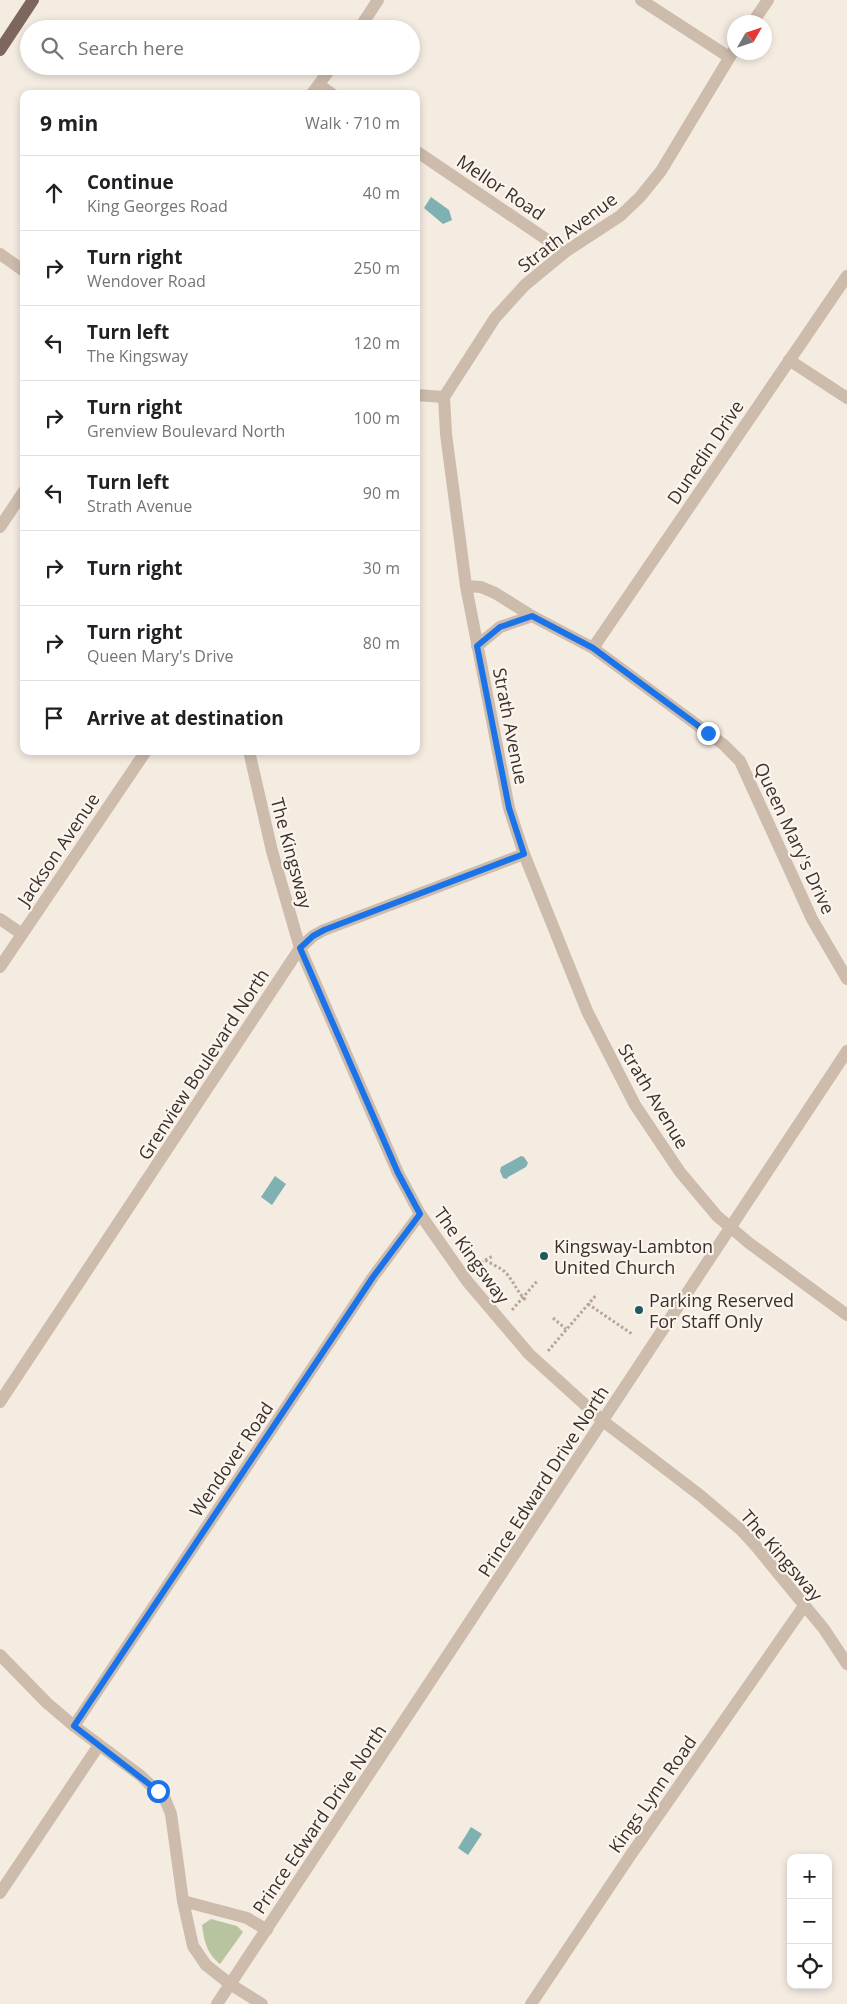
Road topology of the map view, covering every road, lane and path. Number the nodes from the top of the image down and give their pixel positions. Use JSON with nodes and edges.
{"nodes":[{"id":1,"x":33,"y":0,"type":"edge"},
{"id":2,"x":378,"y":0,"type":"edge"},
{"id":3,"x":641,"y":0,"type":"edge"},
{"id":4,"x":768,"y":0,"type":"edge"},
{"id":5,"x":758,"y":15,"type":"edge"},
{"id":6,"x":365,"y":20,"type":"edge"},
{"id":7,"x":0,"y":50,"type":"edge"},
{"id":8,"x":727,"y":51,"type":"edge"},
{"id":9,"x":728,"y":60,"type":"edge"},
{"id":10,"x":326,"y":75,"type":"edge"},
{"id":11,"x":316,"y":89,"type":"edge"},
{"id":12,"x":420,"y":154,"type":"edge"},
{"id":13,"x":565,"y":252,"type":"junction"},
{"id":14,"x":0,"y":254,"type":"edge"},
{"id":15,"x":20,"y":268,"type":"edge"},
{"id":16,"x":847,"y":276,"type":"edge"},
{"id":17,"x":789,"y":360,"type":"junction"},
{"id":18,"x":420,"y":395,"type":"edge"},
{"id":19,"x":444,"y":397,"type":"junction"},
{"id":20,"x":847,"y":398,"type":"edge"},
{"id":21,"x":20,"y":497,"type":"edge"},
{"id":22,"x":0,"y":527,"type":"edge"},
{"id":23,"x":466,"y":586,"type":"junction"},
{"id":24,"x":532,"y":616,"type":"junction"},
{"id":25,"x":477,"y":646,"type":"junction"},
{"id":26,"x":593,"y":648,"type":"junction"},
{"id":27,"x":143,"y":755,"type":"edge"},
{"id":28,"x":250,"y":755,"type":"edge"},
{"id":29,"x":524,"y":854,"type":"junction"},
{"id":30,"x":0,"y":919,"type":"edge"},
{"id":31,"x":22,"y":934,"type":"junction"},
{"id":32,"x":300,"y":948,"type":"junction"},
{"id":33,"x":0,"y":967,"type":"edge"},
{"id":34,"x":847,"y":980,"type":"edge"},
{"id":35,"x":847,"y":1051,"type":"edge"},
{"id":36,"x":420,"y":1214,"type":"junction"},
{"id":37,"x":729,"y":1227,"type":"junction"},
{"id":38,"x":493,"y":1256,"type":"dead end"},
{"id":39,"x":485,"y":1260,"type":"junction"},
{"id":40,"x":477,"y":1265,"type":"dead end"},
{"id":41,"x":538,"y":1280,"type":"dead end"},
{"id":42,"x":597,"y":1294,"type":"dead end"},
{"id":43,"x":523,"y":1297,"type":"junction"},
{"id":44,"x":527,"y":1301,"type":"dead end"},
{"id":45,"x":588,"y":1304,"type":"junction"},
{"id":46,"x":512,"y":1310,"type":"dead end"},
{"id":47,"x":847,"y":1315,"type":"edge"},
{"id":48,"x":553,"y":1318,"type":"dead end"},
{"id":49,"x":566,"y":1329,"type":"junction"},
{"id":50,"x":632,"y":1334,"type":"dead end"},
{"id":51,"x":548,"y":1351,"type":"dead end"},
{"id":52,"x":0,"y":1402,"type":"edge"},
{"id":53,"x":603,"y":1421,"type":"junction"},
{"id":54,"x":804,"y":1606,"type":"junction"},
{"id":55,"x":0,"y":1655,"type":"edge"},
{"id":56,"x":847,"y":1664,"type":"edge"},
{"id":57,"x":74,"y":1726,"type":"junction"},
{"id":58,"x":99,"y":1745,"type":"junction"},
{"id":59,"x":0,"y":1893,"type":"edge"},
{"id":60,"x":183,"y":1901,"type":"junction"},
{"id":61,"x":267,"y":1930,"type":"junction"},
{"id":62,"x":230,"y":1984,"type":"junction"},
{"id":63,"x":217,"y":2004,"type":"edge"},
{"id":64,"x":262,"y":2004,"type":"edge"},
{"id":65,"x":531,"y":2004,"type":"edge"}],
"edges":[{"from":1,"to":7,"type":"main road"},
{"from":2,"to":6,"type":"street"},
{"from":3,"to":8,"type":"street"},
{"from":4,"to":5,"type":"street"},
{"from":9,"to":13,"type":"street","name":"Strath Avenue"},
{"from":10,"to":11,"type":"street"},
{"from":12,"to":13,"type":"street","name":"Mellor Road"},
{"from":13,"to":19,"type":"street","name":"Strath Avenue"},
{"from":14,"to":15,"type":"street"},
{"from":16,"to":17,"type":"street","name":"Dunedin Drive"},
{"from":17,"to":20,"type":"street"},
{"from":17,"to":26,"type":"street","name":"Dunedin Drive"},
{"from":18,"to":19,"type":"street"},
{"from":19,"to":23,"type":"street","name":"Strath Avenue"},
{"from":21,"to":22,"type":"street"},
{"from":23,"to":24,"type":"street","name":"Queen Mary's Drive"},
{"from":23,"to":25,"type":"street","name":"Strath Avenue"},
{"from":24,"to":25,"type":"street"},
{"from":24,"to":26,"type":"street","name":"Queen Mary's Drive"},
{"from":25,"to":29,"type":"street","name":"Strath Avenue"},
{"from":26,"to":34,"type":"street","name":"Queen Mary's Drive"},
{"from":27,"to":31,"type":"street","name":"Jackson Avenue"},
{"from":28,"to":32,"type":"street","name":"The Kingsway"},
{"from":29,"to":32,"type":"street","name":"Grenview Boulevard North"},
{"from":29,"to":37,"type":"street","name":"Strath Avenue"},
{"from":30,"to":31,"type":"street"},
{"from":31,"to":33,"type":"street","name":"Jackson Avenue"},
{"from":32,"to":36,"type":"street","name":"The Kingsway"},
{"from":32,"to":52,"type":"street","name":"Grenview Boulevard North"},
{"from":35,"to":37,"type":"street","name":"Prince Edward Drive North"},
{"from":36,"to":53,"type":"street","name":"The Kingsway"},
{"from":36,"to":57,"type":"street","name":"Wendover Road"},
{"from":37,"to":47,"type":"street","name":"Strath Avenue"},
{"from":37,"to":53,"type":"street","name":"Prince Edward Drive North"},
{"from":38,"to":39,"type":"path"},
{"from":39,"to":40,"type":"path"},
{"from":39,"to":43,"type":"path"},
{"from":41,"to":43,"type":"path"},
{"from":42,"to":45,"type":"path"},
{"from":43,"to":44,"type":"path"},
{"from":43,"to":46,"type":"path"},
{"from":45,"to":49,"type":"path"},
{"from":45,"to":50,"type":"path"},
{"from":48,"to":49,"type":"path"},
{"from":49,"to":51,"type":"path"},
{"from":53,"to":54,"type":"street","name":"The Kingsway"},
{"from":53,"to":61,"type":"street","name":"Prince Edward Drive North"},
{"from":54,"to":56,"type":"street","name":"The Kingsway"},
{"from":54,"to":65,"type":"street","name":"Kings Lynn Road"},
{"from":55,"to":57,"type":"street"},
{"from":57,"to":58,"type":"street"},
{"from":58,"to":59,"type":"street"},
{"from":58,"to":60,"type":"street"},
{"from":60,"to":61,"type":"street","name":"Prince Edward Drive North"},
{"from":60,"to":62,"type":"street"},
{"from":61,"to":62,"type":"street","name":"Prince Edward Drive North"},
{"from":62,"to":63,"type":"street","name":"Prince Edward Drive North"},
{"from":62,"to":64,"type":"street"}]}
